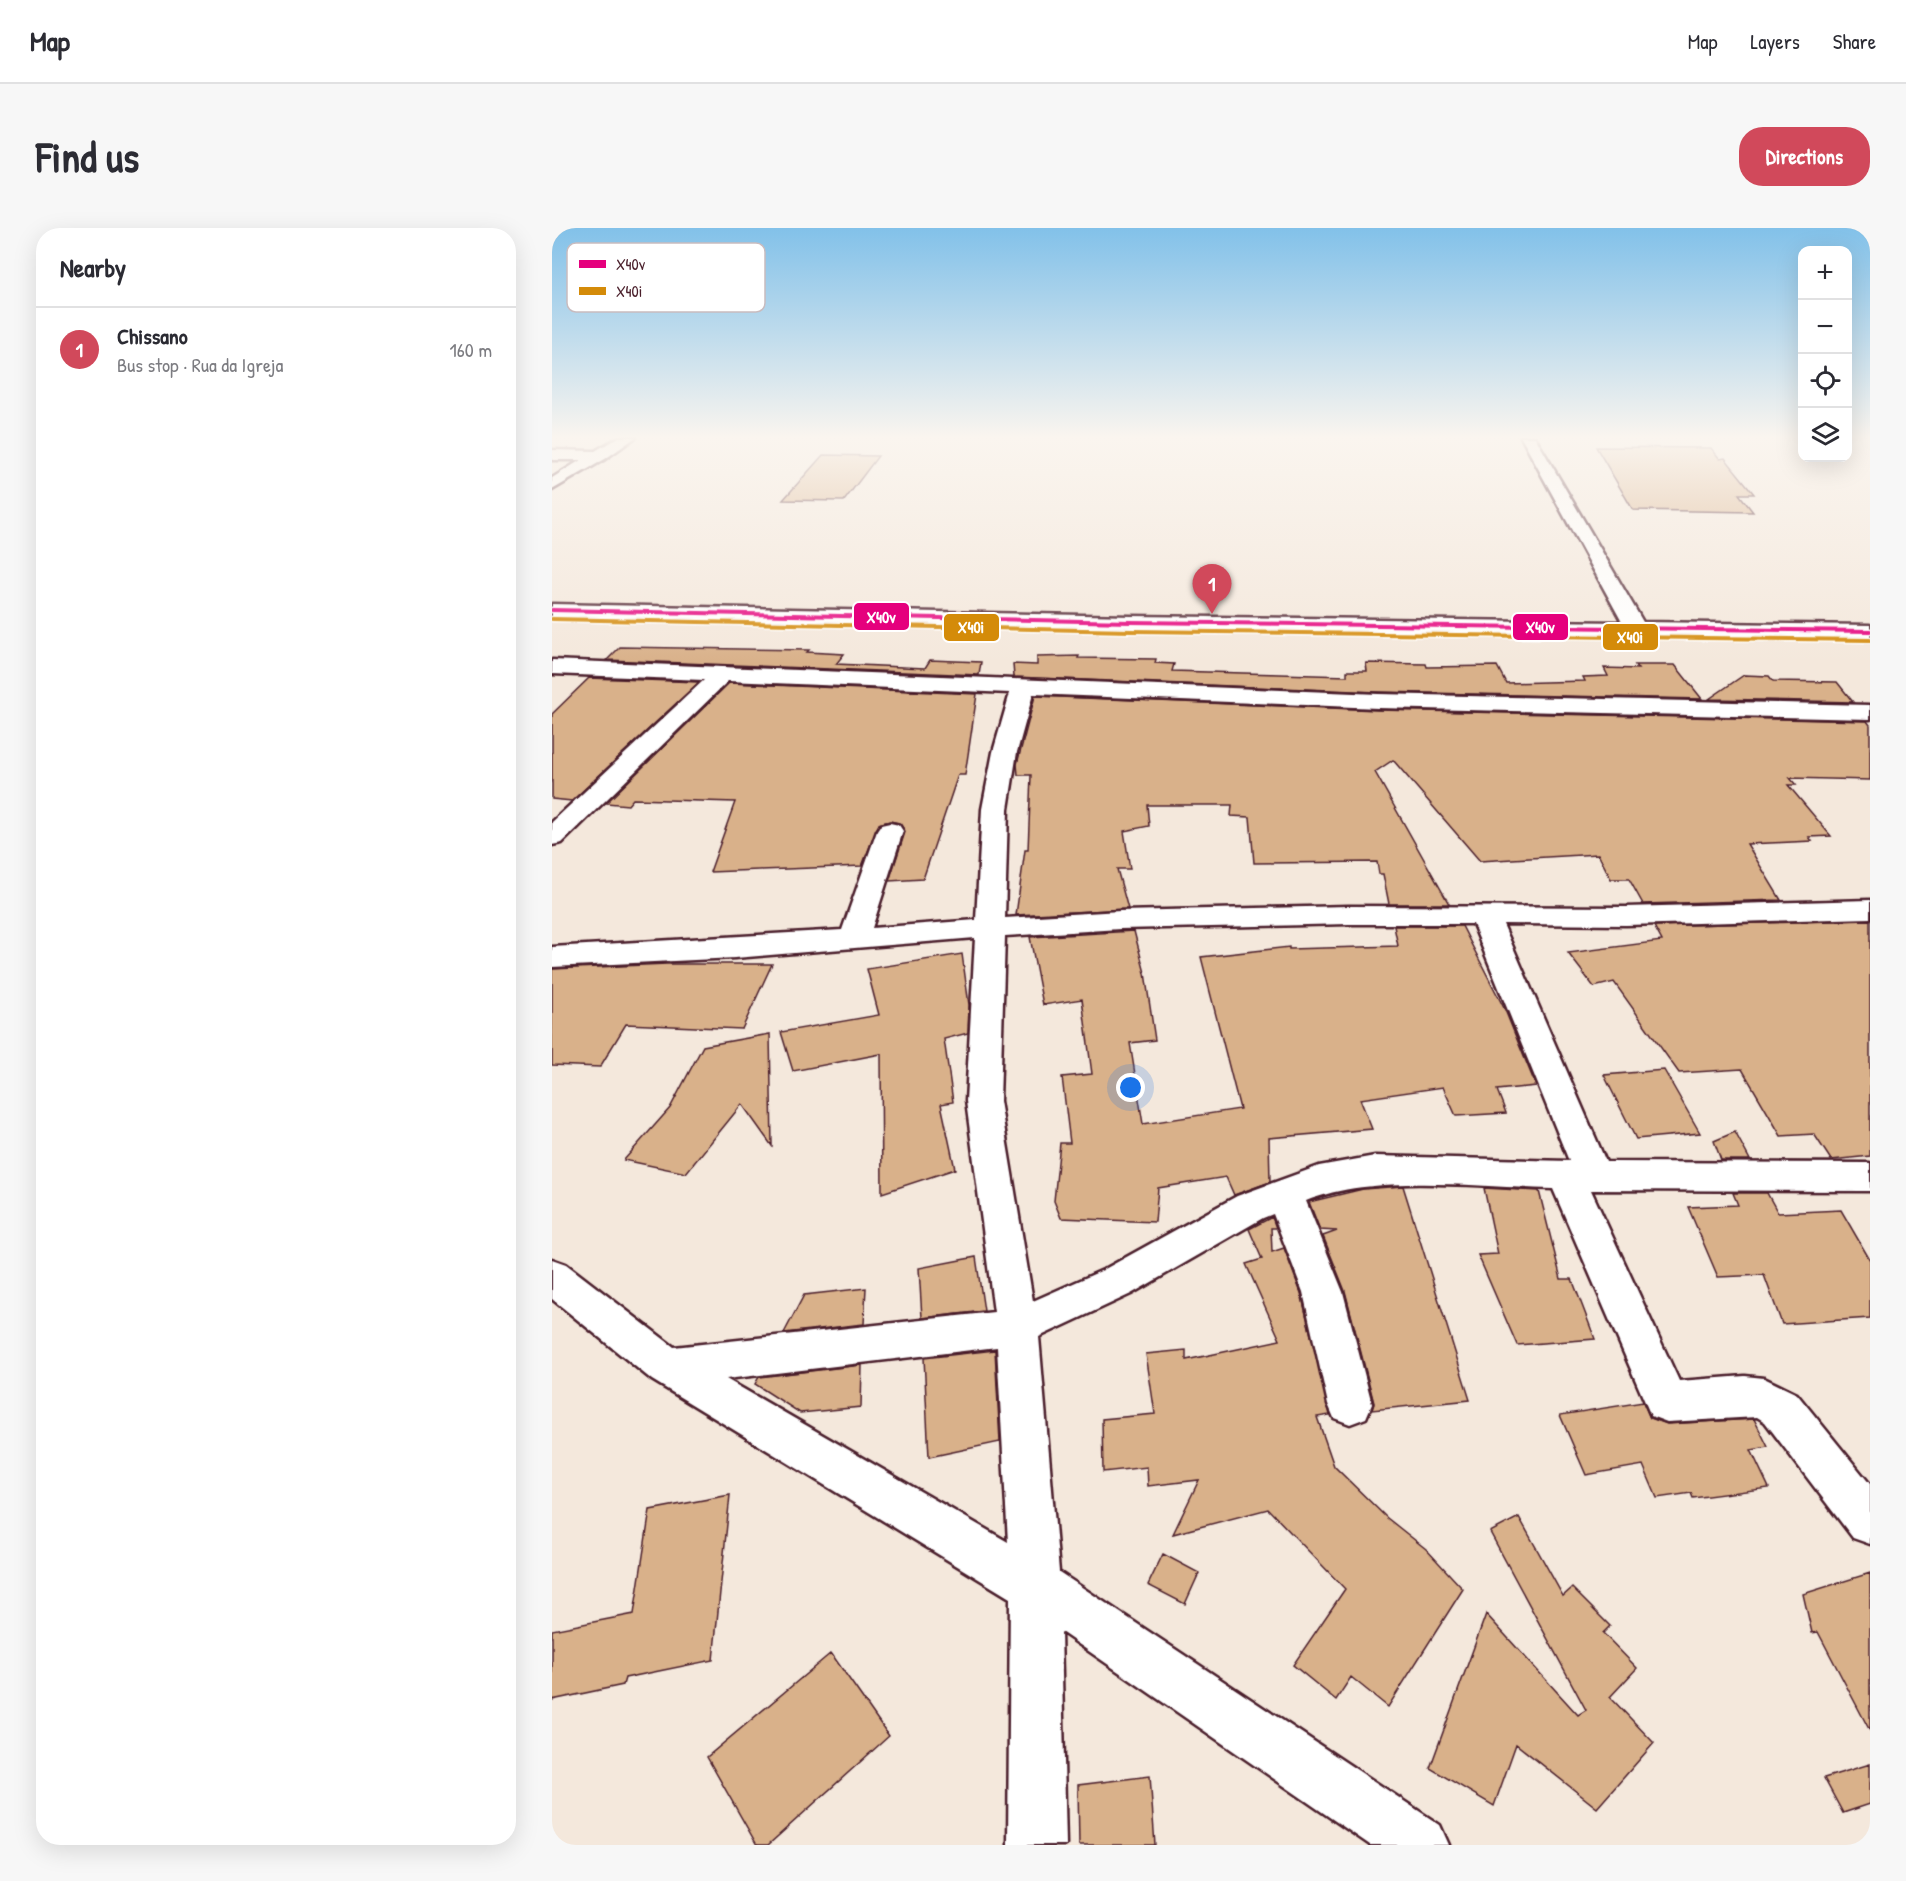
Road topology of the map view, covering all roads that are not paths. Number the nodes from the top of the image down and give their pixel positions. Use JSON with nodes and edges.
{"nodes":[{"id":1,"x":1571,"y":512,"type":"edge"},
{"id":2,"x":552,"y":610,"type":"edge"},
{"id":3,"x":1636,"y":628,"type":"junction"},
{"id":4,"x":1870,"y":631,"type":"edge"},
{"id":5,"x":552,"y":667,"type":"edge"},
{"id":6,"x":724,"y":672,"type":"junction"},
{"id":7,"x":1023,"y":687,"type":"junction"},
{"id":8,"x":1870,"y":712,"type":"edge"},
{"id":9,"x":890,"y":831,"type":"dead end"},
{"id":10,"x":552,"y":837,"type":"edge"},
{"id":11,"x":1870,"y":909,"type":"edge"},
{"id":12,"x":1484,"y":915,"type":"junction"},
{"id":13,"x":990,"y":928,"type":"junction"},
{"id":14,"x":854,"y":938,"type":"junction"},
{"id":15,"x":552,"y":957,"type":"edge"},
{"id":16,"x":1580,"y":1176,"type":"junction"},
{"id":17,"x":1870,"y":1177,"type":"edge"},
{"id":18,"x":1284,"y":1194,"type":"junction"},
{"id":19,"x":552,"y":1275,"type":"edge"},
{"id":20,"x":1017,"y":1327,"type":"junction"},
{"id":21,"x":667,"y":1367,"type":"junction"},
{"id":22,"x":1350,"y":1404,"type":"dead end"},
{"id":23,"x":1870,"y":1521,"type":"edge"},
{"id":24,"x":1035,"y":1585,"type":"junction"},
{"id":25,"x":1036,"y":1845,"type":"edge"},
{"id":26,"x":1420,"y":1845,"type":"edge"}],
"edges":[{"from":1,"to":3,"type":"street"},
{"from":2,"to":3,"type":"street"},
{"from":3,"to":4,"type":"street"},
{"from":5,"to":6,"type":"street"},
{"from":6,"to":7,"type":"street"},
{"from":6,"to":10,"type":"street"},
{"from":7,"to":8,"type":"street"},
{"from":7,"to":13,"type":"street"},
{"from":9,"to":14,"type":"street"},
{"from":11,"to":12,"type":"street"},
{"from":12,"to":13,"type":"street"},
{"from":12,"to":16,"type":"street"},
{"from":13,"to":14,"type":"street"},
{"from":13,"to":20,"type":"street"},
{"from":14,"to":15,"type":"street"},
{"from":16,"to":17,"type":"street"},
{"from":16,"to":18,"type":"street"},
{"from":16,"to":23,"type":"street"},
{"from":18,"to":20,"type":"street"},
{"from":18,"to":22,"type":"street"},
{"from":19,"to":21,"type":"street"},
{"from":20,"to":21,"type":"street"},
{"from":20,"to":24,"type":"street"},
{"from":21,"to":24,"type":"street"},
{"from":24,"to":25,"type":"street"},
{"from":24,"to":26,"type":"street"}]}
